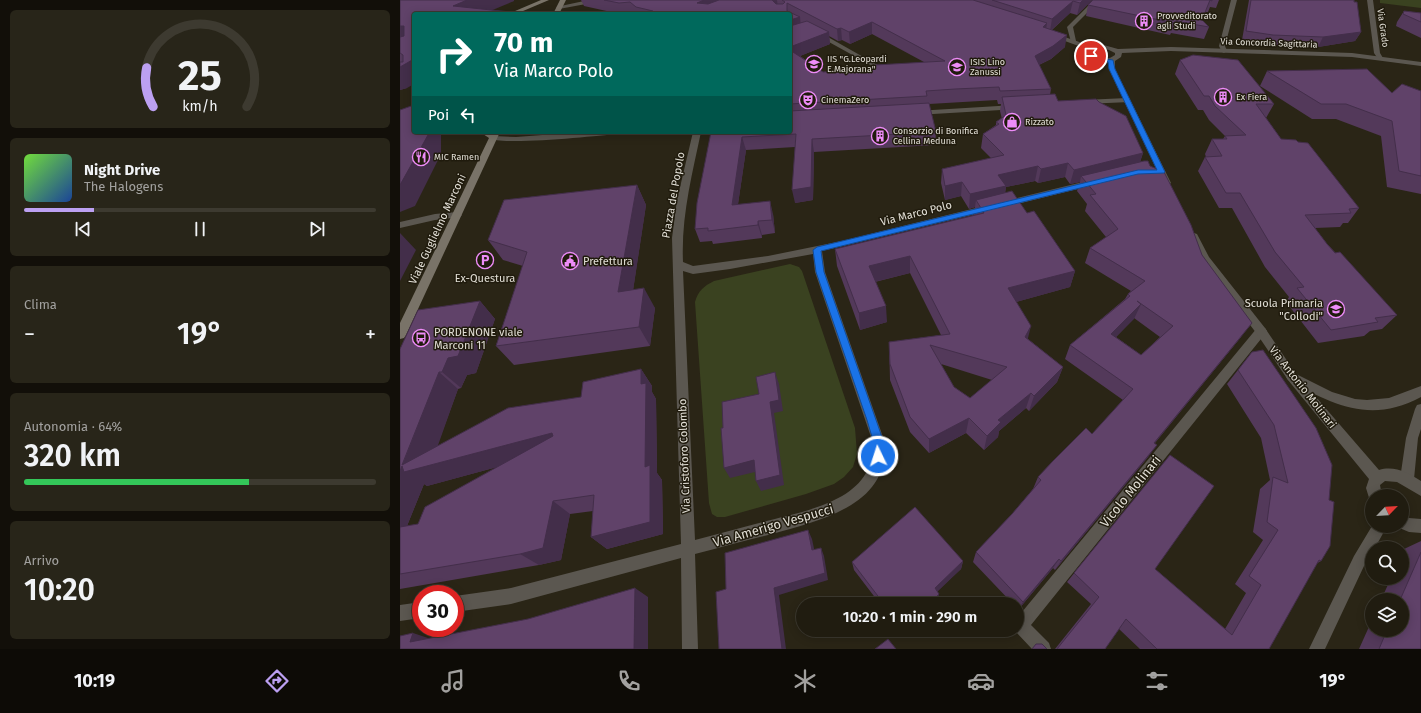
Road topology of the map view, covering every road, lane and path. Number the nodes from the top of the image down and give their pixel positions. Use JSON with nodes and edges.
{"nodes":[{"id":1,"x":546,"y":0,"type":"edge"},
{"id":2,"x":563,"y":0,"type":"edge"},
{"id":3,"x":1097,"y":0,"type":"edge"},
{"id":4,"x":1234,"y":0,"type":"edge"},
{"id":5,"x":1370,"y":0,"type":"edge"},
{"id":6,"x":584,"y":3,"type":"dead end"},
{"id":7,"x":559,"y":7,"type":"junction"},
{"id":8,"x":516,"y":12,"type":"edge"},
{"id":9,"x":557,"y":12,"type":"edge"},
{"id":10,"x":803,"y":26,"type":"edge"},
{"id":11,"x":810,"y":29,"type":"junction"},
{"id":12,"x":1044,"y":32,"type":"edge"},
{"id":13,"x":792,"y":35,"type":"edge"},
{"id":14,"x":1073,"y":41,"type":"junction"},
{"id":15,"x":1091,"y":48,"type":"junction"},
{"id":16,"x":1117,"y":51,"type":"junction"},
{"id":17,"x":1224,"y":51,"type":"junction"},
{"id":18,"x":1380,"y":58,"type":"junction"},
{"id":19,"x":1110,"y":60,"type":"junction"},
{"id":20,"x":1421,"y":64,"type":"edge"},
{"id":21,"x":878,"y":67,"type":"edge"},
{"id":22,"x":1127,"y":100,"type":"junction"},
{"id":23,"x":1078,"y":103,"type":"edge"},
{"id":24,"x":1024,"y":107,"type":"edge"},
{"id":25,"x":907,"y":114,"type":"edge"},
{"id":26,"x":585,"y":134,"type":"edge"},
{"id":27,"x":697,"y":134,"type":"edge"},
{"id":28,"x":495,"y":135,"type":"edge"},
{"id":29,"x":1100,"y":181,"type":"edge"},
{"id":30,"x":1171,"y":192,"type":"edge"},
{"id":31,"x":457,"y":215,"type":"junction"},
{"id":32,"x":400,"y":225,"type":"edge"},
{"id":33,"x":1188,"y":225,"type":"edge"},
{"id":34,"x":817,"y":250,"type":"junction"},
{"id":35,"x":677,"y":263,"type":"junction"},
{"id":36,"x":1261,"y":331,"type":"junction"},
{"id":37,"x":400,"y":336,"type":"edge"},
{"id":38,"x":1292,"y":376,"type":"junction"},
{"id":39,"x":1421,"y":391,"type":"edge"},
{"id":40,"x":1421,"y":409,"type":"edge"},
{"id":41,"x":1377,"y":478,"type":"junction"},
{"id":42,"x":1407,"y":479,"type":"junction"},
{"id":43,"x":1373,"y":489,"type":"edge"},
{"id":44,"x":1421,"y":489,"type":"edge"},
{"id":45,"x":1409,"y":525,"type":"edge"},
{"id":46,"x":1421,"y":526,"type":"edge"},
{"id":47,"x":1376,"y":533,"type":"edge"},
{"id":48,"x":688,"y":549,"type":"junction"},
{"id":49,"x":464,"y":603,"type":"edge"},
{"id":50,"x":412,"y":611,"type":"edge"},
{"id":51,"x":400,"y":613,"type":"edge"},
{"id":52,"x":690,"y":649,"type":"edge"},
{"id":53,"x":1043,"y":649,"type":"edge"},
{"id":54,"x":1317,"y":649,"type":"edge"}],
"edges":[{"from":1,"to":8,"type":"main road"},
{"from":2,"to":7,"type":"main road"},
{"from":3,"to":14,"type":"street"},
{"from":4,"to":17,"type":"street"},
{"from":5,"to":18,"type":"street","name":"Via Grado"},
{"from":6,"to":7,"type":"street"},
{"from":7,"to":9,"type":"main road"},
{"from":10,"to":11,"type":"street"},
{"from":11,"to":13,"type":"street"},
{"from":11,"to":21,"type":"street"},
{"from":12,"to":14,"type":"street"},
{"from":14,"to":15,"type":"street"},
{"from":15,"to":16,"type":"street"},
{"from":15,"to":19,"type":"street"},
{"from":16,"to":17,"type":"street","name":"Via Concordia Sagittaria"},
{"from":16,"to":19,"type":"street"},
{"from":17,"to":18,"type":"street","name":"Via Concordia Sagittaria"},
{"from":18,"to":20,"type":"street","name":"Via Concordia Sagittaria"},
{"from":19,"to":22,"type":"street"},
{"from":22,"to":23,"type":"street"},
{"from":22,"to":30,"type":"street"},
{"from":24,"to":25,"type":"street"},
{"from":26,"to":28,"type":"street"},
{"from":27,"to":35,"type":"street","name":"Piazza del Popolo"},
{"from":28,"to":31,"type":"main road","name":"Viale Guglielmo Marconi"},
{"from":29,"to":34,"type":"street","name":"Via Marco Polo"},
{"from":31,"to":32,"type":"street"},
{"from":31,"to":37,"type":"main road","name":"Viale Guglielmo Marconi"},
{"from":33,"to":36,"type":"street","name":"Via Antonio Molinari"},
{"from":34,"to":35,"type":"street","name":"Via Marco Polo"},
{"from":34,"to":48,"type":"street","name":"Via Amerigo Vespucci"},
{"from":35,"to":48,"type":"street","name":"Via Cristoforo Colombo"},
{"from":36,"to":38,"type":"street","name":"Via Antonio Molinari"},
{"from":36,"to":53,"type":"street","name":"Vicolo Molinari"},
{"from":38,"to":39,"type":"street"},
{"from":38,"to":41,"type":"street","name":"Via Antonio Molinari"},
{"from":40,"to":42,"type":"street"},
{"from":41,"to":42,"type":"street"},
{"from":41,"to":43,"type":"street"},
{"from":42,"to":44,"type":"street"},
{"from":45,"to":46,"type":"street"},
{"from":47,"to":54,"type":"street"},
{"from":48,"to":49,"type":"street","name":"Via Amerigo Vespucci"},
{"from":48,"to":52,"type":"street","name":"Via Cristoforo Colombo"},
{"from":50,"to":51,"type":"street"}]}
